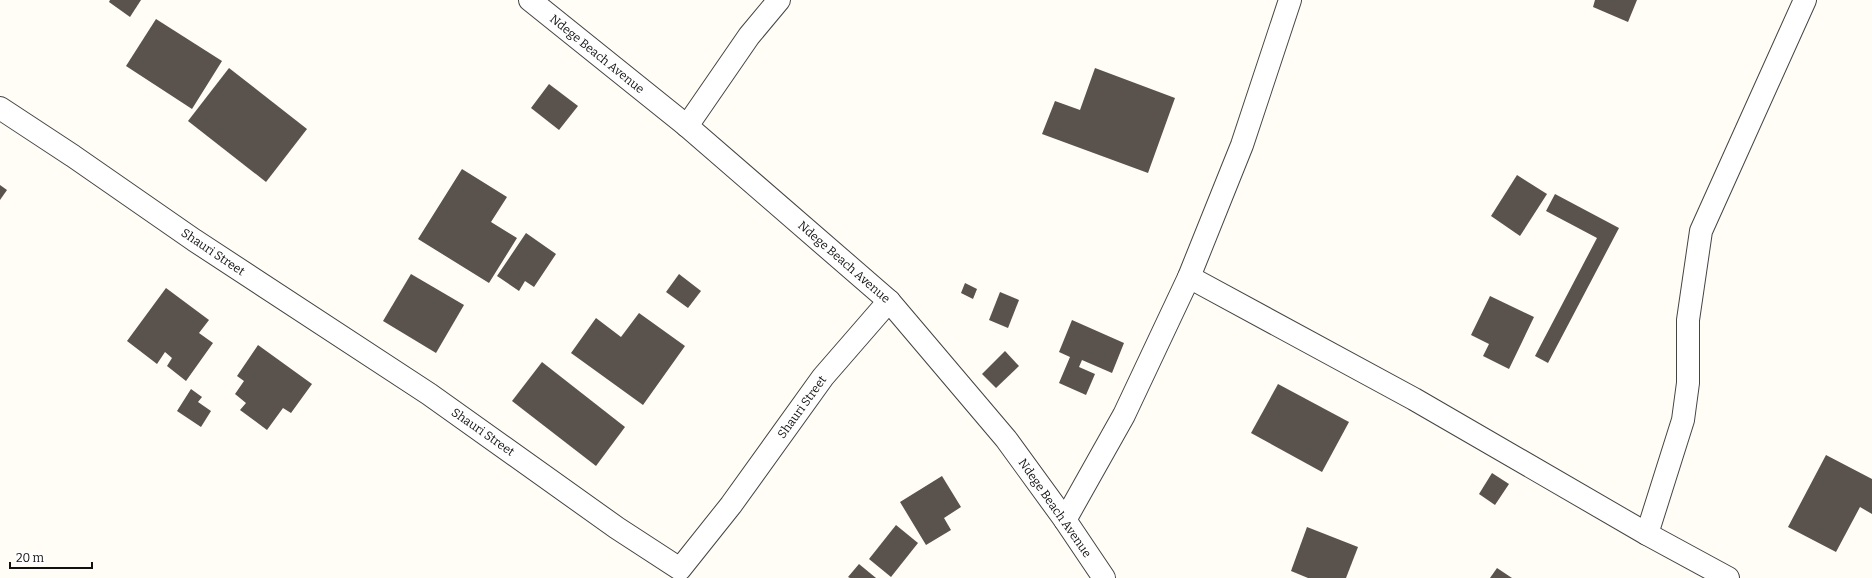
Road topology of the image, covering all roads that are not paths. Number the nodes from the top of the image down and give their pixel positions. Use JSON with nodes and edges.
{"nodes":[{"id":1,"x":530,"y":0,"type":"edge"},
{"id":2,"x":779,"y":0,"type":"edge"},
{"id":3,"x":1290,"y":0,"type":"edge"},
{"id":4,"x":1805,"y":0,"type":"edge"},
{"id":5,"x":0,"y":108,"type":"edge"},
{"id":6,"x":687,"y":126,"type":"junction"},
{"id":7,"x":1189,"y":277,"type":"junction"},
{"id":8,"x":889,"y":301,"type":"junction"},
{"id":9,"x":1065,"y":520,"type":"junction"},
{"id":10,"x":1647,"y":534,"type":"junction"},
{"id":11,"x":1104,"y":578,"type":"edge"},
{"id":12,"x":1728,"y":578,"type":"edge"}],
"edges":[{"from":1,"to":6,"type":"street","name":"Ndege Beach Avenue"},
{"from":2,"to":6,"type":"street"},
{"from":3,"to":7,"type":"street"},
{"from":4,"to":10,"type":"street"},
{"from":5,"to":8,"type":"street","name":"Shauri Street"},
{"from":6,"to":8,"type":"street","name":"Ndege Beach Avenue"},
{"from":7,"to":9,"type":"street"},
{"from":7,"to":10,"type":"street"},
{"from":8,"to":9,"type":"street","name":"Ndege Beach Avenue"},
{"from":9,"to":11,"type":"street","name":"Ndege Beach Avenue"},
{"from":10,"to":12,"type":"street"}]}
